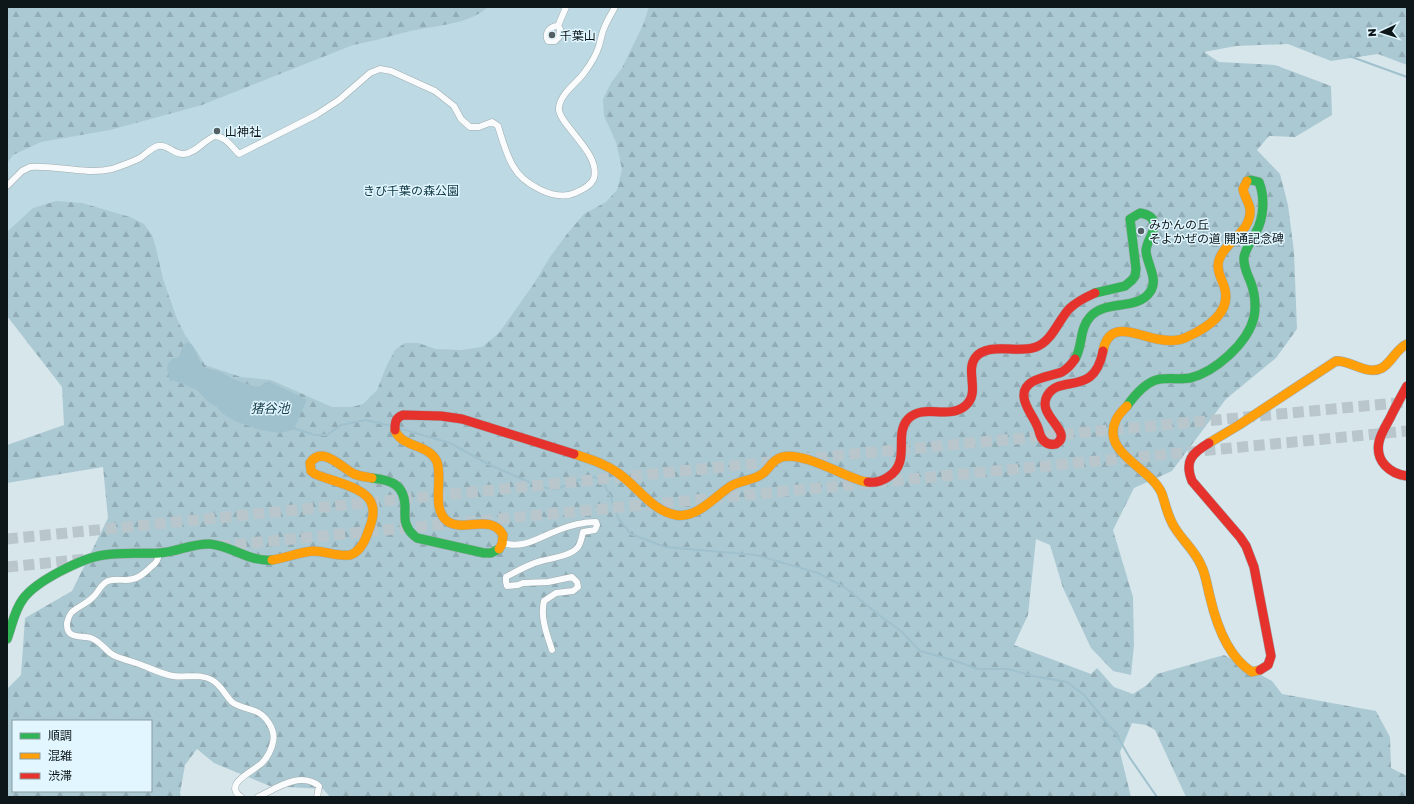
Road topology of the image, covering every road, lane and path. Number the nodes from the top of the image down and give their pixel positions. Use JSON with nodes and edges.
{"nodes":[{"id":1,"x":566,"y":7,"type":"edge"},
{"id":2,"x":615,"y":7,"type":"edge"},
{"id":3,"x":558,"y":26,"type":"dead end"},
{"id":4,"x":7,"y":186,"type":"edge"},
{"id":5,"x":1407,"y":344,"type":"edge"},
{"id":6,"x":1407,"y":386,"type":"edge"},
{"id":7,"x":1407,"y":476,"type":"edge"},
{"id":8,"x":503,"y":544,"type":"junction"},
{"id":9,"x":158,"y":554,"type":"junction"},
{"id":10,"x":7,"y":639,"type":"edge"},
{"id":11,"x":552,"y":650,"type":"dead end"},
{"id":12,"x":241,"y":797,"type":"edge"},
{"id":13,"x":258,"y":797,"type":"edge"},
{"id":14,"x":317,"y":797,"type":"edge"}],
"edges":[{"from":1,"to":3,"type":"street"},
{"from":2,"to":4,"type":"street"},
{"from":5,"to":8,"type":"street"},
{"from":6,"to":7,"type":"street"},
{"from":8,"to":9,"type":"street"},
{"from":8,"to":11,"type":"street"},
{"from":9,"to":10,"type":"street"},
{"from":9,"to":12,"type":"street"},
{"from":13,"to":14,"type":"street"}]}
